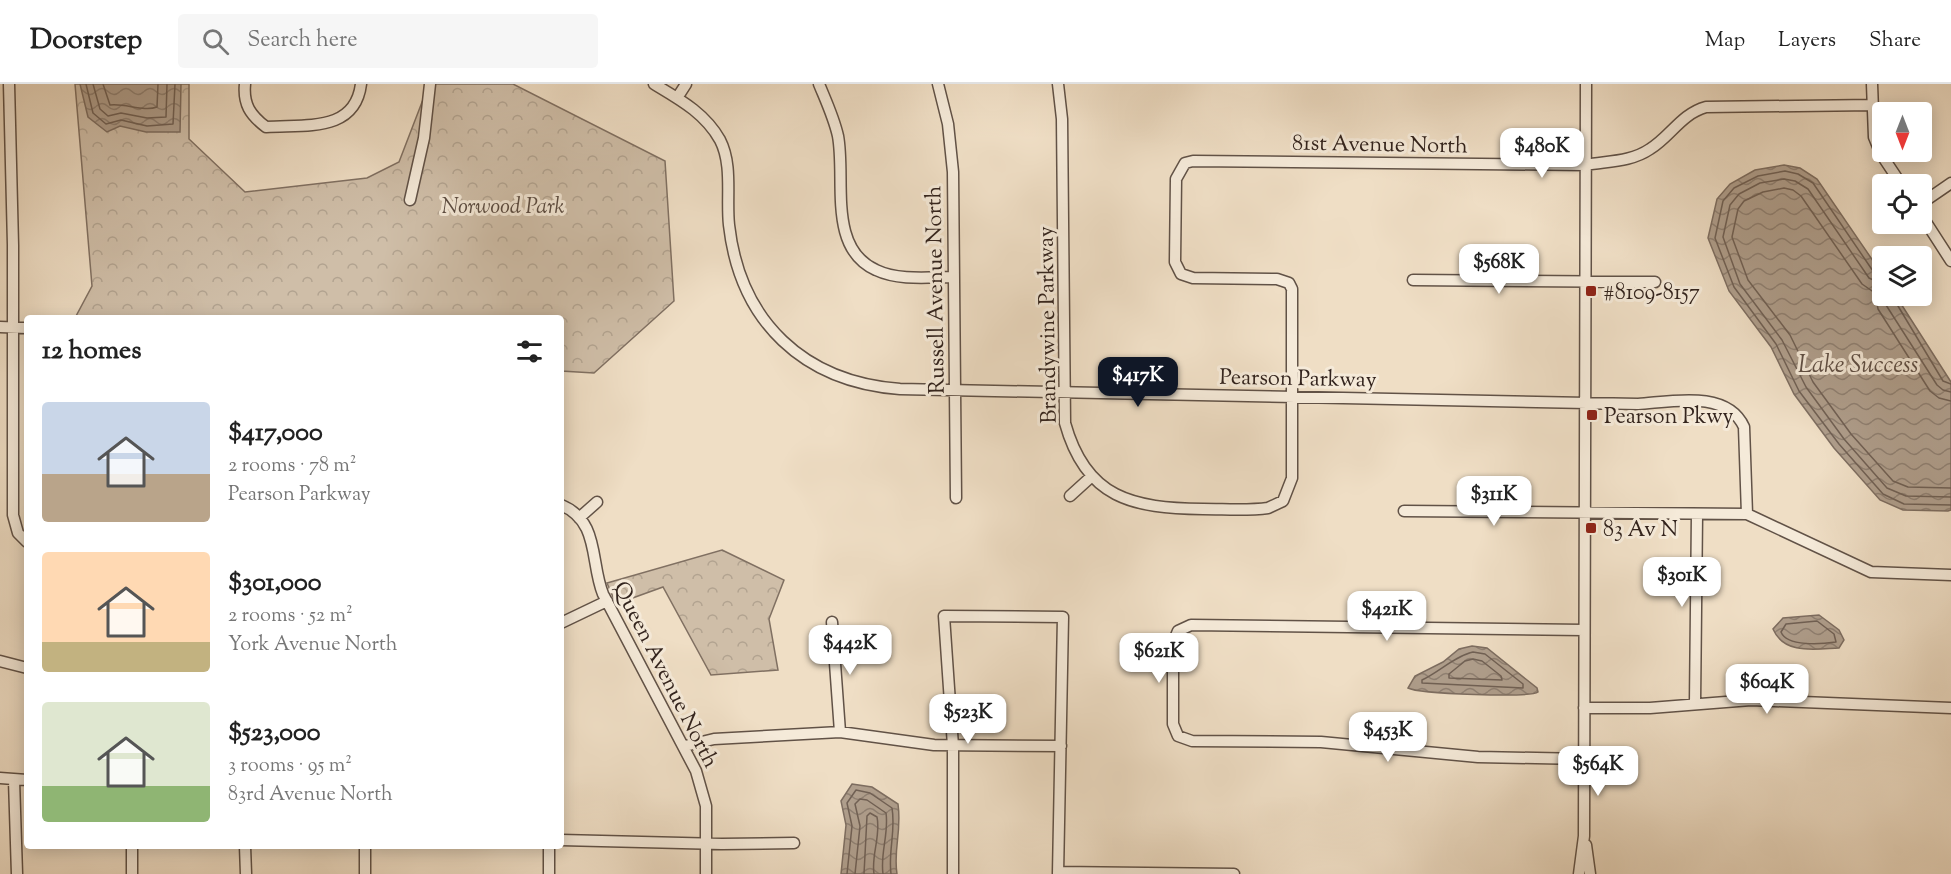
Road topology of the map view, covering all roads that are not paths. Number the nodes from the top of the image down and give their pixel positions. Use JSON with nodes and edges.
{"nodes":[{"id":1,"x":9,"y":84,"type":"edge"},
{"id":2,"x":245,"y":84,"type":"edge"},
{"id":3,"x":361,"y":84,"type":"edge"},
{"id":4,"x":430,"y":84,"type":"edge"},
{"id":5,"x":654,"y":84,"type":"edge"},
{"id":6,"x":686,"y":84,"type":"edge"},
{"id":7,"x":819,"y":84,"type":"edge"},
{"id":8,"x":938,"y":84,"type":"edge"},
{"id":9,"x":1058,"y":84,"type":"edge"},
{"id":10,"x":1586,"y":84,"type":"edge"},
{"id":11,"x":1872,"y":84,"type":"edge"},
{"id":12,"x":677,"y":98,"type":"junction"},
{"id":13,"x":1873,"y":102,"type":"edge"},
{"id":14,"x":1872,"y":105,"type":"edge"},
{"id":15,"x":1586,"y":165,"type":"junction"},
{"id":16,"x":1951,"y":183,"type":"edge"},
{"id":17,"x":1932,"y":196,"type":"edge"},
{"id":18,"x":410,"y":200,"type":"dead end"},
{"id":19,"x":1932,"y":232,"type":"edge"},
{"id":20,"x":1951,"y":261,"type":"edge"},
{"id":21,"x":954,"y":277,"type":"junction"},
{"id":22,"x":1413,"y":280,"type":"dead end"},
{"id":23,"x":1586,"y":282,"type":"junction"},
{"id":24,"x":1655,"y":282,"type":"dead end"},
{"id":25,"x":0,"y":327,"type":"edge"},
{"id":26,"x":13,"y":328,"type":"junction"},
{"id":27,"x":24,"y":328,"type":"edge"},
{"id":28,"x":955,"y":390,"type":"junction"},
{"id":29,"x":1063,"y":392,"type":"junction"},
{"id":30,"x":1292,"y":396,"type":"junction"},
{"id":31,"x":1586,"y":403,"type":"junction"},
{"id":32,"x":0,"y":410,"type":"edge"},
{"id":33,"x":13,"y":410,"type":"junction"},
{"id":34,"x":1092,"y":476,"type":"junction"},
{"id":35,"x":1070,"y":496,"type":"dead end"},
{"id":36,"x":956,"y":498,"type":"dead end"},
{"id":37,"x":597,"y":502,"type":"dead end"},
{"id":38,"x":564,"y":507,"type":"edge"},
{"id":39,"x":1404,"y":511,"type":"dead end"},
{"id":40,"x":1585,"y":514,"type":"junction"},
{"id":41,"x":1697,"y":514,"type":"junction"},
{"id":42,"x":1746,"y":514,"type":"junction"},
{"id":43,"x":579,"y":518,"type":"junction"},
{"id":44,"x":24,"y":539,"type":"edge"},
{"id":45,"x":1951,"y":575,"type":"edge"},
{"id":46,"x":607,"y":601,"type":"junction"},
{"id":47,"x":564,"y":622,"type":"edge"},
{"id":48,"x":832,"y":622,"type":"dead end"},
{"id":49,"x":1584,"y":630,"type":"junction"},
{"id":50,"x":0,"y":661,"type":"edge"},
{"id":51,"x":24,"y":667,"type":"edge"},
{"id":52,"x":1695,"y":704,"type":"junction"},
{"id":53,"x":1584,"y":708,"type":"junction"},
{"id":54,"x":1951,"y":708,"type":"edge"},
{"id":55,"x":840,"y":732,"type":"junction"},
{"id":56,"x":685,"y":746,"type":"junction"},
{"id":57,"x":953,"y":746,"type":"junction"},
{"id":58,"x":1061,"y":746,"type":"junction"},
{"id":59,"x":1584,"y":759,"type":"junction"},
{"id":60,"x":0,"y":778,"type":"edge"},
{"id":61,"x":14,"y":780,"type":"junction"},
{"id":62,"x":24,"y":780,"type":"edge"},
{"id":63,"x":1584,"y":836,"type":"junction"},
{"id":64,"x":564,"y":840,"type":"edge"},
{"id":65,"x":706,"y":843,"type":"junction"},
{"id":66,"x":794,"y":843,"type":"dead end"},
{"id":67,"x":132,"y":849,"type":"edge"},
{"id":68,"x":245,"y":849,"type":"edge"},
{"id":69,"x":365,"y":849,"type":"edge"},
{"id":70,"x":549,"y":849,"type":"edge"},
{"id":71,"x":1058,"y":873,"type":"edge"},
{"id":72,"x":17,"y":874,"type":"edge"},
{"id":73,"x":132,"y":874,"type":"edge"},
{"id":74,"x":246,"y":874,"type":"edge"},
{"id":75,"x":365,"y":874,"type":"edge"},
{"id":76,"x":549,"y":874,"type":"edge"},
{"id":77,"x":706,"y":874,"type":"edge"},
{"id":78,"x":953,"y":874,"type":"edge"},
{"id":79,"x":1234,"y":874,"type":"edge"},
{"id":80,"x":1579,"y":874,"type":"edge"},
{"id":81,"x":1590,"y":874,"type":"edge"}],
"edges":[{"from":1,"to":26,"type":"street"},
{"from":2,"to":3,"type":"street"},
{"from":4,"to":18,"type":"street"},
{"from":5,"to":12,"type":"street","name":"Pearson Parkway"},
{"from":6,"to":12,"type":"street"},
{"from":7,"to":21,"type":"street"},
{"from":8,"to":21,"type":"street","name":"Russell Avenue North"},
{"from":9,"to":29,"type":"street","name":"Brandywine Parkway"},
{"from":10,"to":15,"type":"street"},
{"from":11,"to":13,"type":"street"},
{"from":12,"to":28,"type":"street","name":"Pearson Parkway"},
{"from":14,"to":15,"type":"street","name":"81st Avenue North"},
{"from":15,"to":23,"type":"street"},
{"from":15,"to":30,"type":"street","name":"81st Avenue North"},
{"from":16,"to":17,"type":"street"},
{"from":19,"to":20,"type":"street"},
{"from":21,"to":28,"type":"street","name":"Russell Avenue North"},
{"from":22,"to":23,"type":"street"},
{"from":23,"to":24,"type":"street"},
{"from":23,"to":31,"type":"street"},
{"from":25,"to":26,"type":"street"},
{"from":26,"to":27,"type":"street"},
{"from":26,"to":33,"type":"street"},
{"from":28,"to":29,"type":"street","name":"Pearson Parkway"},
{"from":28,"to":36,"type":"street","name":"Russell Avenue North"},
{"from":29,"to":30,"type":"street","name":"Pearson Parkway"},
{"from":29,"to":34,"type":"street","name":"Brandywine Parkway"},
{"from":30,"to":31,"type":"street","name":"Pearson Parkway"},
{"from":30,"to":34,"type":"street","name":"Brandywine Parkway"},
{"from":31,"to":40,"type":"street"},
{"from":31,"to":42,"type":"street","name":"Pearson Parkway"},
{"from":32,"to":33,"type":"street"},
{"from":33,"to":44,"type":"street"},
{"from":34,"to":35,"type":"street"},
{"from":37,"to":43,"type":"street"},
{"from":38,"to":43,"type":"street","name":"Queen Avenue North"},
{"from":39,"to":40,"type":"street"},
{"from":40,"to":41,"type":"street"},
{"from":40,"to":49,"type":"street"},
{"from":41,"to":42,"type":"street"},
{"from":41,"to":52,"type":"street"},
{"from":42,"to":45,"type":"street"},
{"from":43,"to":46,"type":"street","name":"Queen Avenue North"},
{"from":46,"to":47,"type":"street"},
{"from":46,"to":56,"type":"street","name":"Queen Avenue North"},
{"from":48,"to":55,"type":"street"},
{"from":49,"to":53,"type":"street"},
{"from":49,"to":59,"type":"street"},
{"from":50,"to":51,"type":"street"},
{"from":52,"to":53,"type":"street"},
{"from":52,"to":54,"type":"street"},
{"from":53,"to":59,"type":"street"},
{"from":55,"to":56,"type":"street"},
{"from":55,"to":57,"type":"street"},
{"from":56,"to":65,"type":"street","name":"Queen Avenue North"},
{"from":57,"to":58,"type":"street"},
{"from":57,"to":58,"type":"street"},
{"from":57,"to":78,"type":"street"},
{"from":58,"to":71,"type":"street"},
{"from":59,"to":63,"type":"street"},
{"from":60,"to":61,"type":"street"},
{"from":61,"to":62,"type":"street"},
{"from":61,"to":72,"type":"street"},
{"from":63,"to":80,"type":"street"},
{"from":63,"to":81,"type":"street"},
{"from":64,"to":65,"type":"street"},
{"from":65,"to":66,"type":"street"},
{"from":65,"to":77,"type":"street","name":"Queen Avenue North"},
{"from":67,"to":73,"type":"street"},
{"from":68,"to":74,"type":"street"},
{"from":69,"to":75,"type":"street"},
{"from":70,"to":76,"type":"street"},
{"from":71,"to":79,"type":"street"}]}
